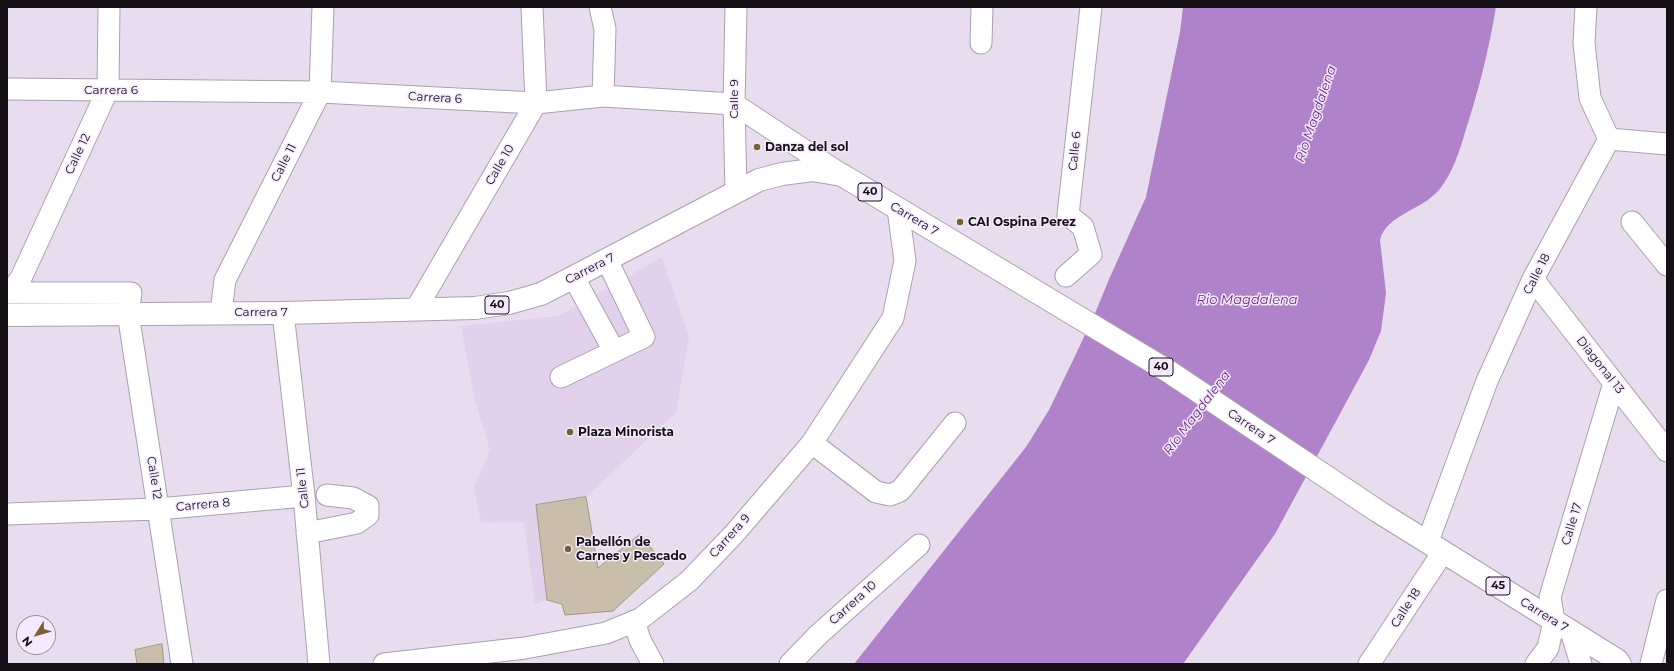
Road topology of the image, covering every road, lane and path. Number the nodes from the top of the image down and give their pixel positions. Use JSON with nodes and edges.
{"nodes":[{"id":1,"x":109,"y":7,"type":"edge"},
{"id":2,"x":323,"y":7,"type":"edge"},
{"id":3,"x":532,"y":7,"type":"edge"},
{"id":4,"x":600,"y":7,"type":"edge"},
{"id":5,"x":736,"y":7,"type":"edge"},
{"id":6,"x":982,"y":7,"type":"edge"},
{"id":7,"x":1091,"y":7,"type":"edge"},
{"id":8,"x":1586,"y":7,"type":"edge"},
{"id":9,"x":981,"y":43,"type":"dead end"},
{"id":10,"x":7,"y":89,"type":"edge"},
{"id":11,"x":108,"y":89,"type":"junction"},
{"id":12,"x":320,"y":92,"type":"junction"},
{"id":13,"x":603,"y":96,"type":"junction"},
{"id":14,"x":536,"y":103,"type":"junction"},
{"id":15,"x":734,"y":104,"type":"junction"},
{"id":16,"x":1608,"y":139,"type":"junction"},
{"id":17,"x":1667,"y":144,"type":"edge"},
{"id":18,"x":842,"y":175,"type":"junction"},
{"id":19,"x":736,"y":191,"type":"junction"},
{"id":20,"x":898,"y":209,"type":"junction"},
{"id":21,"x":1632,"y":222,"type":"dead end"},
{"id":22,"x":608,"y":260,"type":"junction"},
{"id":23,"x":1667,"y":265,"type":"edge"},
{"id":24,"x":1066,"y":276,"type":"dead end"},
{"id":25,"x":574,"y":278,"type":"junction"},
{"id":26,"x":1533,"y":279,"type":"junction"},
{"id":27,"x":8,"y":292,"type":"edge"},
{"id":28,"x":129,"y":303,"type":"junction"},
{"id":29,"x":416,"y":309,"type":"junction"},
{"id":30,"x":221,"y":312,"type":"junction"},
{"id":31,"x":282,"y":313,"type":"junction"},
{"id":32,"x":7,"y":315,"type":"edge"},
{"id":33,"x":614,"y":351,"type":"junction"},
{"id":34,"x":561,"y":377,"type":"dead end"},
{"id":35,"x":1614,"y":383,"type":"junction"},
{"id":36,"x":955,"y":423,"type":"dead end"},
{"id":37,"x":812,"y":443,"type":"junction"},
{"id":38,"x":1667,"y":450,"type":"edge"},
{"id":39,"x":328,"y":495,"type":"dead end"},
{"id":40,"x":304,"y":496,"type":"junction"},
{"id":41,"x":158,"y":509,"type":"junction"},
{"id":42,"x":1379,"y":512,"type":"joint"},
{"id":43,"x":7,"y":514,"type":"edge"},
{"id":44,"x":307,"y":533,"type":"junction"},
{"id":45,"x":919,"y":545,"type":"dead end"},
{"id":46,"x":1435,"y":547,"type":"junction"},
{"id":47,"x":1667,"y":600,"type":"edge"},
{"id":48,"x":634,"y":622,"type":"junction"},
{"id":49,"x":1563,"y":626,"type":"junction"},
{"id":50,"x":527,"y":656,"type":"edge"},
{"id":51,"x":1624,"y":663,"type":"edge"},
{"id":52,"x":182,"y":664,"type":"edge"},
{"id":53,"x":320,"y":664,"type":"edge"},
{"id":54,"x":384,"y":664,"type":"edge"},
{"id":55,"x":653,"y":664,"type":"edge"},
{"id":56,"x":790,"y":664,"type":"edge"},
{"id":57,"x":1369,"y":664,"type":"edge"},
{"id":58,"x":1536,"y":664,"type":"edge"},
{"id":59,"x":1581,"y":664,"type":"edge"},
{"id":60,"x":1651,"y":664,"type":"edge"}],
"edges":[{"from":1,"to":11,"type":"street","name":"Calle 12"},
{"from":2,"to":12,"type":"street","name":"Calle 11"},
{"from":3,"to":14,"type":"street"},
{"from":4,"to":13,"type":"street"},
{"from":5,"to":15,"type":"street","name":"Calle 9"},
{"from":6,"to":9,"type":"street"},
{"from":7,"to":24,"type":"street","name":"Calle 6"},
{"from":8,"to":16,"type":"street"},
{"from":10,"to":11,"type":"street","name":"Carrera 6"},
{"from":11,"to":12,"type":"street","name":"Carrera 6"},
{"from":11,"to":27,"type":"street","name":"Calle 12"},
{"from":12,"to":14,"type":"street","name":"Carrera 6"},
{"from":12,"to":30,"type":"street","name":"Calle 11"},
{"from":13,"to":14,"type":"street","name":"Carrera 6"},
{"from":13,"to":15,"type":"street","name":"Carrera 6"},
{"from":14,"to":29,"type":"street","name":"Calle 10"},
{"from":15,"to":18,"type":"street","name":"Carrera 6"},
{"from":15,"to":19,"type":"street","name":"Calle 9"},
{"from":16,"to":17,"type":"street"},
{"from":16,"to":26,"type":"street","name":"Calle 18"},
{"from":18,"to":19,"type":"main road","name":"Carrera 7","number":"40"},
{"from":18,"to":20,"type":"main road","name":"Carrera 7","number":"40"},
{"from":19,"to":22,"type":"main road","name":"Carrera 7","number":"40"},
{"from":20,"to":37,"type":"street","name":"Carrera 9"},
{"from":20,"to":42,"type":"main road","name":"Carrera 7","number":"40"},
{"from":21,"to":23,"type":"street"},
{"from":22,"to":25,"type":"main road","name":"Carrera 7","number":"40"},
{"from":22,"to":33,"type":"street"},
{"from":25,"to":29,"type":"main road","name":"Carrera 7","number":"40"},
{"from":25,"to":33,"type":"street"},
{"from":26,"to":35,"type":"street","name":"Diagonal 13"},
{"from":26,"to":46,"type":"street","name":"Calle 18"},
{"from":27,"to":28,"type":"street","name":"Carrera 7"},
{"from":28,"to":30,"type":"main road","name":"Carrera 7","number":"40"},
{"from":28,"to":32,"type":"main road","name":"Carrera 7","number":"40"},
{"from":28,"to":41,"type":"street","name":"Calle 12"},
{"from":29,"to":31,"type":"main road","name":"Carrera 7","number":"40"},
{"from":30,"to":31,"type":"main road","name":"Carrera 7","number":"40"},
{"from":31,"to":40,"type":"street","name":"Calle 11"},
{"from":33,"to":34,"type":"street"},
{"from":35,"to":38,"type":"street","name":"Diagonal 13"},
{"from":35,"to":49,"type":"street","name":"Calle 17"},
{"from":36,"to":37,"type":"street"},
{"from":37,"to":48,"type":"street","name":"Carrera 9"},
{"from":39,"to":44,"type":"street"},
{"from":40,"to":41,"type":"street","name":"Carrera 8"},
{"from":40,"to":44,"type":"street","name":"Calle 11"},
{"from":41,"to":43,"type":"street","name":"Carrera 8"},
{"from":41,"to":52,"type":"street","name":"Calle 12"},
{"from":42,"to":46,"type":"main road","name":"Carrera 7","number":"45"},
{"from":44,"to":53,"type":"street","name":"Calle 11"},
{"from":45,"to":56,"type":"street","name":"Carrera 10"},
{"from":46,"to":49,"type":"main road","name":"Carrera 7","number":"45"},
{"from":46,"to":57,"type":"street","name":"Calle 18"},
{"from":47,"to":60,"type":"street"},
{"from":48,"to":50,"type":"street","name":"Carrera 9"},
{"from":48,"to":55,"type":"street"},
{"from":49,"to":51,"type":"main road","name":"Carrera 7","number":"45"},
{"from":49,"to":58,"type":"street","name":"Calle 17"},
{"from":49,"to":59,"type":"street"},
{"from":50,"to":54,"type":"street","name":"Carrera 9"}]}
